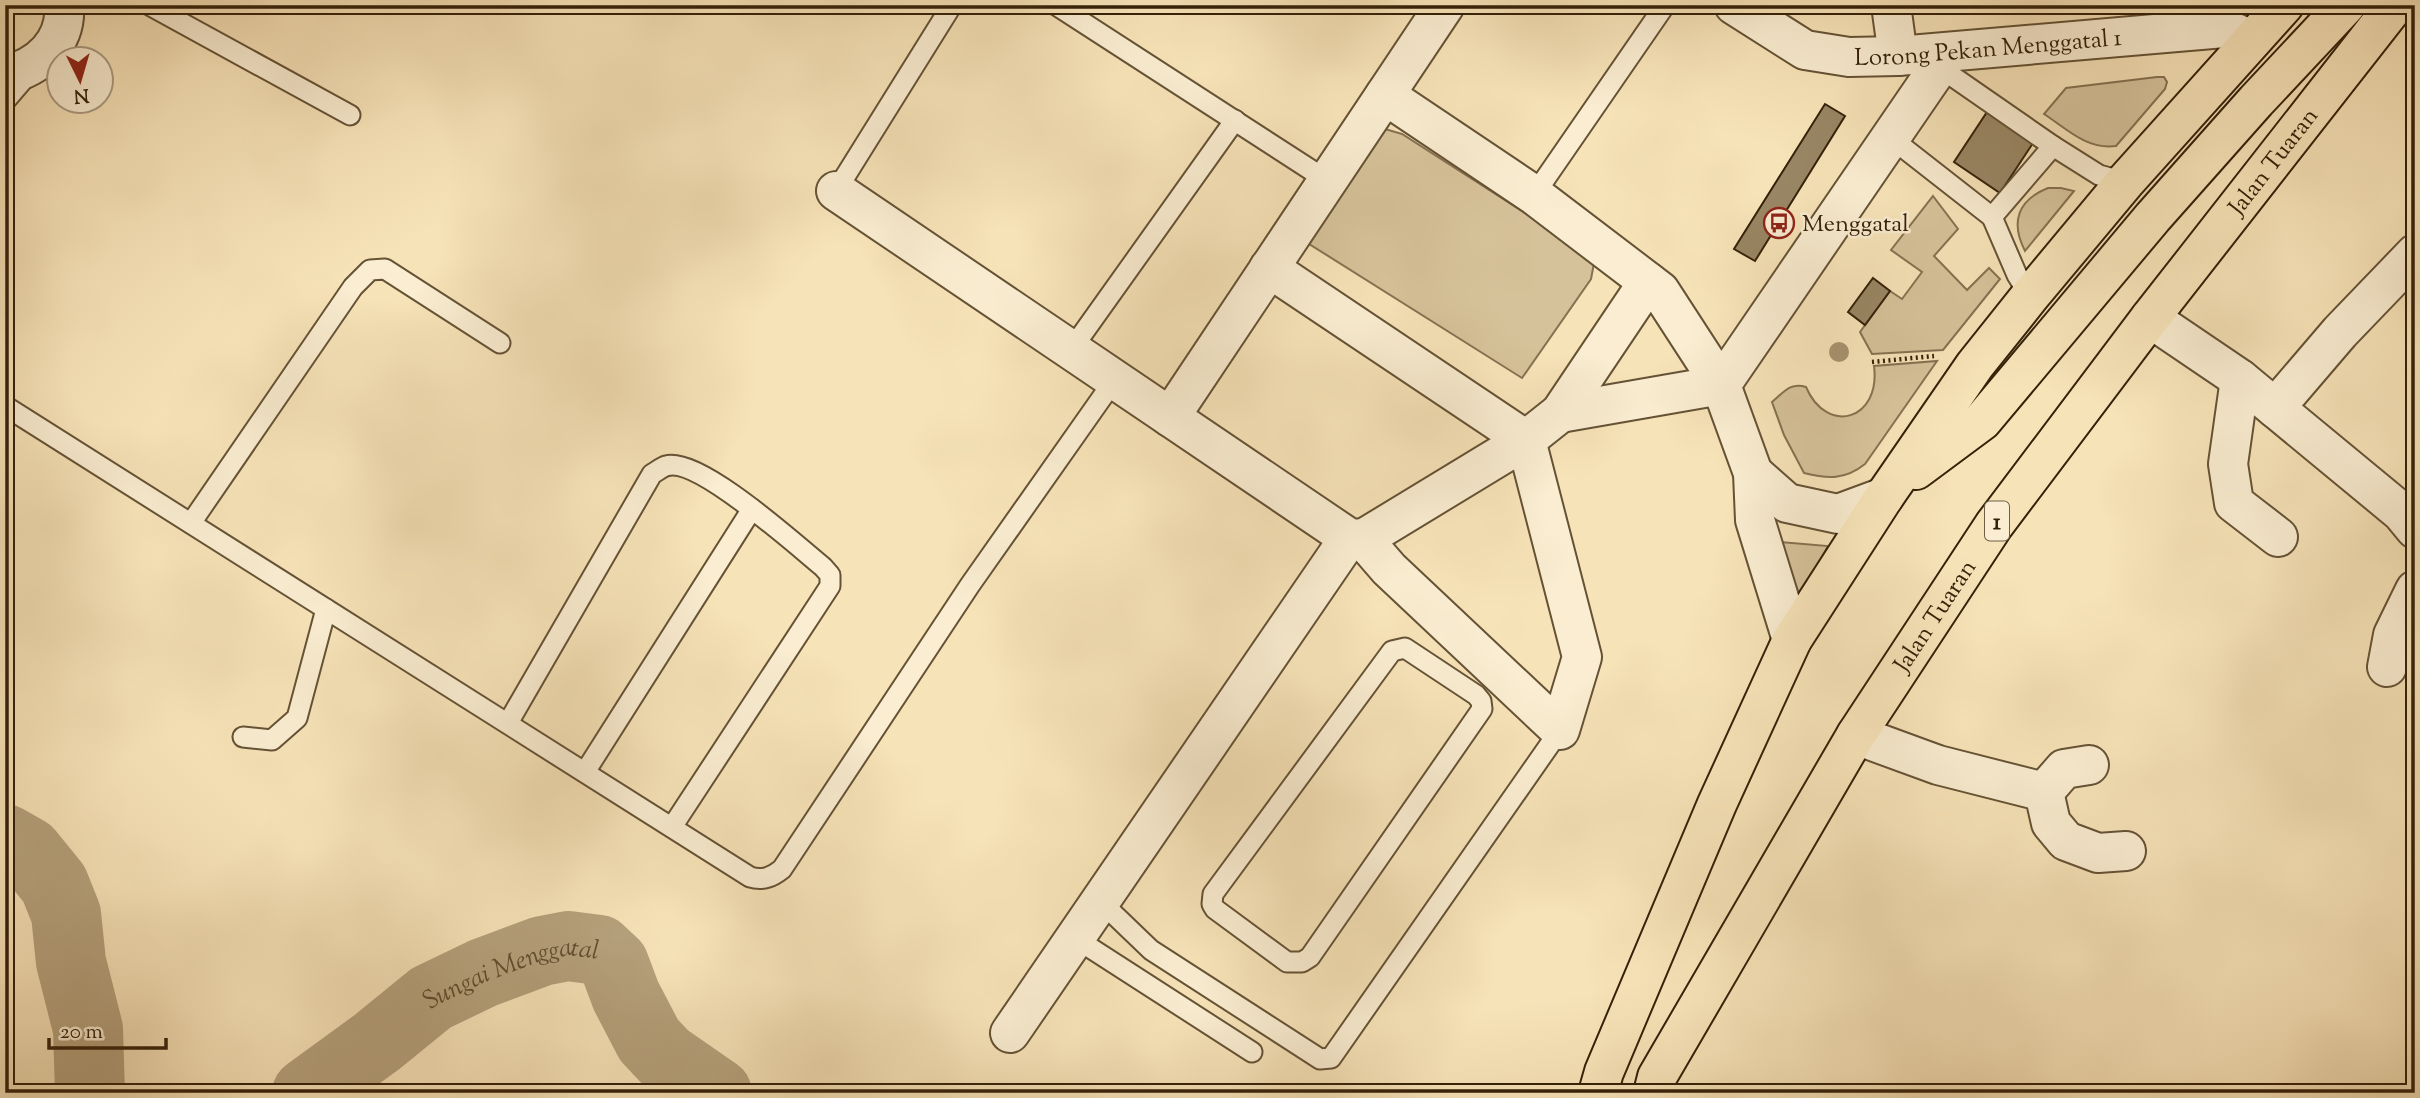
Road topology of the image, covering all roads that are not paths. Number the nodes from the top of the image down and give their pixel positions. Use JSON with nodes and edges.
{"nodes":[{"id":1,"x":149,"y":5,"type":"edge"},
{"id":2,"x":952,"y":5,"type":"edge"},
{"id":3,"x":1056,"y":5,"type":"edge"},
{"id":4,"x":1445,"y":5,"type":"edge"},
{"id":5,"x":1665,"y":5,"type":"edge"},
{"id":6,"x":1734,"y":5,"type":"edge"},
{"id":7,"x":1891,"y":5,"type":"edge"},
{"id":8,"x":2284,"y":5,"type":"edge"},
{"id":9,"x":2346,"y":5,"type":"edge"},
{"id":10,"x":2395,"y":5,"type":"edge"},
{"id":11,"x":63,"y":25,"type":"edge"},
{"id":12,"x":2233,"y":25,"type":"edge"},
{"id":13,"x":1898,"y":56,"type":"junction"},
{"id":14,"x":1944,"y":59,"type":"junction"},
{"id":15,"x":5,"y":75,"type":"edge"},
{"id":16,"x":1385,"y":95,"type":"junction"},
{"id":17,"x":5,"y":102,"type":"edge"},
{"id":18,"x":350,"y":115,"type":"dead end"},
{"id":19,"x":1235,"y":120,"type":"junction"},
{"id":20,"x":1891,"y":138,"type":"junction"},
{"id":21,"x":2053,"y":146,"type":"junction"},
{"id":22,"x":1328,"y":181,"type":"junction"},
{"id":23,"x":2125,"y":182,"type":"junction"},
{"id":24,"x":836,"y":191,"type":"joint"},
{"id":25,"x":1534,"y":195,"type":"junction"},
{"id":26,"x":1992,"y":217,"type":"junction"},
{"id":27,"x":2415,"y":254,"type":"edge"},
{"id":28,"x":1269,"y":268,"type":"junction"},
{"id":29,"x":1647,"y":282,"type":"junction"},
{"id":30,"x":2030,"y":296,"type":"junction"},
{"id":31,"x":2150,"y":318,"type":"junction"},
{"id":32,"x":500,"y":343,"type":"dead end"},
{"id":33,"x":1071,"y":350,"type":"junction"},
{"id":34,"x":1115,"y":379,"type":"junction"},
{"id":35,"x":2241,"y":379,"type":"junction"},
{"id":36,"x":1721,"y":385,"type":"junction"},
{"id":37,"x":5,"y":406,"type":"edge"},
{"id":38,"x":2275,"y":408,"type":"junction"},
{"id":39,"x":1560,"y":413,"type":"junction"},
{"id":40,"x":1170,"y":417,"type":"junction"},
{"id":41,"x":1526,"y":440,"type":"junction"},
{"id":42,"x":1753,"y":473,"type":"junction"},
{"id":43,"x":1884,"y":497,"type":"junction"},
{"id":44,"x":751,"y":509,"type":"junction"},
{"id":45,"x":191,"y":523,"type":"junction"},
{"id":46,"x":2415,"y":528,"type":"edge"},
{"id":47,"x":2278,"y":537,"type":"dead end"},
{"id":48,"x":1356,"y":539,"type":"junction"},
{"id":49,"x":2415,"y":590,"type":"edge"},
{"id":50,"x":326,"y":608,"type":"junction"},
{"id":51,"x":1792,"y":640,"type":"junction"},
{"id":52,"x":1467,"y":644,"type":"junction"},
{"id":53,"x":2387,"y":667,"type":"dead end"},
{"id":54,"x":1441,"y":672,"type":"junction"},
{"id":55,"x":508,"y":723,"type":"junction"},
{"id":56,"x":1560,"y":730,"type":"junction"},
{"id":57,"x":1856,"y":734,"type":"junction"},
{"id":58,"x":243,"y":737,"type":"dead end"},
{"id":59,"x":2089,"y":765,"type":"dead end"},
{"id":60,"x":585,"y":772,"type":"junction"},
{"id":61,"x":2044,"y":792,"type":"junction"},
{"id":62,"x":672,"y":827,"type":"junction"},
{"id":63,"x":2126,"y":851,"type":"dead end"},
{"id":64,"x":1100,"y":901,"type":"junction"},
{"id":65,"x":1075,"y":938,"type":"junction"},
{"id":66,"x":1010,"y":1033,"type":"dead end"},
{"id":67,"x":1252,"y":1052,"type":"dead end"},
{"id":68,"x":1601,"y":1082,"type":"edge"},
{"id":69,"x":1655,"y":1085,"type":"edge"}],
"edges":[{"from":1,"to":18,"type":"lane"},
{"from":2,"to":24,"type":"lane"},
{"from":3,"to":19,"type":"lane"},
{"from":4,"to":16,"type":"street"},
{"from":5,"to":25,"type":"lane"},
{"from":6,"to":13,"type":"street","name":"Lorong Pekan Menggatal 1"},
{"from":7,"to":13,"type":"street"},
{"from":8,"to":12,"type":"main road"},
{"from":9,"to":43,"type":"main road"},
{"from":10,"to":31,"type":"main road","name":"Jalan Tuaran","number":"1"},
{"from":11,"to":15,"type":"street"},
{"from":11,"to":17,"type":"lane"},
{"from":12,"to":14,"type":"street","name":"Lorong Pekan Menggatal 1"},
{"from":12,"to":23,"type":"main road"},
{"from":13,"to":14,"type":"street","name":"Lorong Pekan Menggatal 1"},
{"from":14,"to":20,"type":"street"},
{"from":14,"to":21,"type":"lane"},
{"from":16,"to":22,"type":"street"},
{"from":16,"to":25,"type":"street"},
{"from":19,"to":22,"type":"lane"},
{"from":19,"to":33,"type":"lane"},
{"from":20,"to":26,"type":"lane"},
{"from":20,"to":36,"type":"street"},
{"from":21,"to":23,"type":"lane"},
{"from":21,"to":26,"type":"lane"},
{"from":22,"to":28,"type":"street"},
{"from":23,"to":30,"type":"main road"},
{"from":24,"to":33,"type":"street"},
{"from":25,"to":29,"type":"street"},
{"from":26,"to":30,"type":"lane"},
{"from":27,"to":38,"type":"street"},
{"from":28,"to":40,"type":"street"},
{"from":28,"to":41,"type":"street"},
{"from":29,"to":36,"type":"street"},
{"from":29,"to":39,"type":"street"},
{"from":30,"to":43,"type":"main road"},
{"from":31,"to":35,"type":"street"},
{"from":31,"to":57,"type":"main road","name":"Jalan Tuaran","number":"1"},
{"from":32,"to":45,"type":"lane"},
{"from":33,"to":34,"type":"street"},
{"from":34,"to":40,"type":"street"},
{"from":34,"to":62,"type":"lane"},
{"from":35,"to":38,"type":"street"},
{"from":35,"to":47,"type":"street"},
{"from":36,"to":39,"type":"street"},
{"from":36,"to":42,"type":"street"},
{"from":37,"to":45,"type":"lane"},
{"from":38,"to":46,"type":"street"},
{"from":39,"to":41,"type":"street"},
{"from":40,"to":48,"type":"street"},
{"from":41,"to":48,"type":"street"},
{"from":41,"to":56,"type":"street"},
{"from":42,"to":43,"type":"street"},
{"from":42,"to":51,"type":"street"},
{"from":43,"to":51,"type":"main road"},
{"from":44,"to":55,"type":"lane"},
{"from":44,"to":60,"type":"lane"},
{"from":44,"to":62,"type":"lane"},
{"from":45,"to":50,"type":"lane"},
{"from":48,"to":52,"type":"street"},
{"from":48,"to":64,"type":"street"},
{"from":49,"to":53,"type":"street"},
{"from":50,"to":55,"type":"lane"},
{"from":50,"to":58,"type":"lane"},
{"from":51,"to":68,"type":"main road"},
{"from":52,"to":54,"type":"lane"},
{"from":52,"to":56,"type":"street"},
{"from":54,"to":54,"type":"lane"},
{"from":55,"to":60,"type":"lane"},
{"from":56,"to":64,"type":"lane"},
{"from":57,"to":61,"type":"street"},
{"from":57,"to":69,"type":"main road","name":"Jalan Tuaran","number":"1"},
{"from":59,"to":61,"type":"street"},
{"from":60,"to":62,"type":"lane"},
{"from":61,"to":63,"type":"street"},
{"from":64,"to":65,"type":"street"},
{"from":65,"to":66,"type":"street"},
{"from":65,"to":67,"type":"lane"}]}
